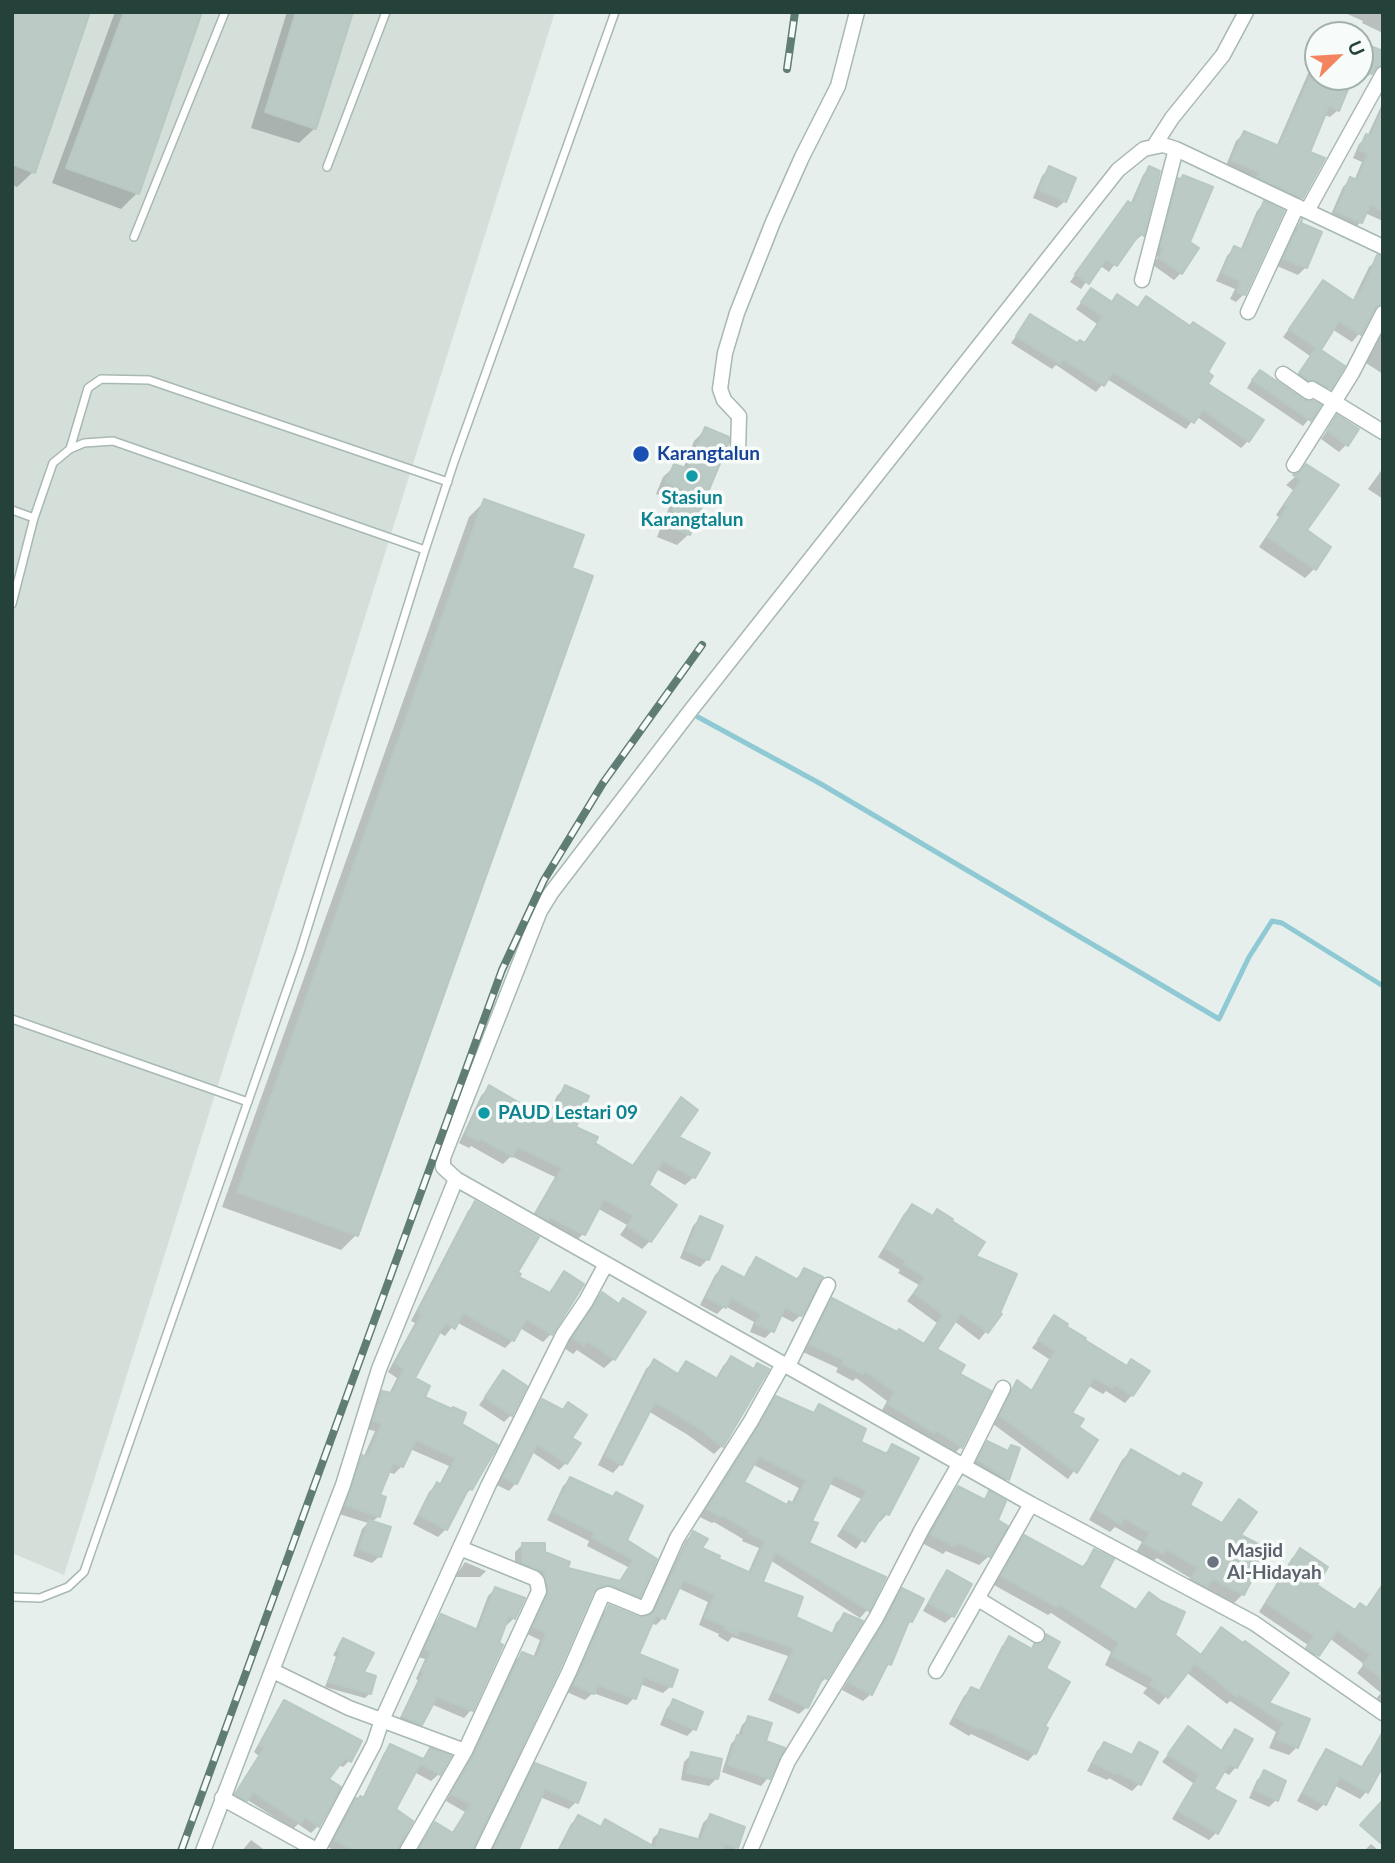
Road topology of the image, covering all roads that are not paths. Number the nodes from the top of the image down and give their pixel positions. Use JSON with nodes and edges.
{"nodes":[{"id":1,"x":225,"y":12,"type":"edge"},
{"id":2,"x":386,"y":12,"type":"edge"},
{"id":3,"x":615,"y":12,"type":"edge"},
{"id":4,"x":857,"y":12,"type":"edge"},
{"id":5,"x":1246,"y":12,"type":"edge"},
{"id":6,"x":1383,"y":75,"type":"edge"},
{"id":7,"x":1154,"y":146,"type":"junction"},
{"id":8,"x":1176,"y":149,"type":"junction"},
{"id":9,"x":327,"y":167,"type":"dead end"},
{"id":10,"x":1302,"y":209,"type":"junction"},
{"id":11,"x":134,"y":237,"type":"dead end"},
{"id":12,"x":1383,"y":247,"type":"edge"},
{"id":13,"x":1142,"y":281,"type":"dead end"},
{"id":14,"x":1248,"y":312,"type":"dead end"},
{"id":15,"x":1383,"y":313,"type":"edge"},
{"id":16,"x":1283,"y":374,"type":"dead end"},
{"id":17,"x":1334,"y":402,"type":"junction"},
{"id":18,"x":1383,"y":432,"type":"edge"},
{"id":19,"x":70,"y":449,"type":"junction"},
{"id":20,"x":737,"y":452,"type":"dead end"},
{"id":21,"x":1294,"y":465,"type":"dead end"},
{"id":22,"x":448,"y":482,"type":"junction"},
{"id":23,"x":12,"y":510,"type":"edge"},
{"id":24,"x":34,"y":518,"type":"junction"},
{"id":25,"x":425,"y":550,"type":"junction"},
{"id":26,"x":12,"y":604,"type":"edge"},
{"id":27,"x":12,"y":1019,"type":"edge"},
{"id":28,"x":248,"y":1102,"type":"junction"},
{"id":29,"x":456,"y":1178,"type":"junction"},
{"id":30,"x":607,"y":1264,"type":"junction"},
{"id":31,"x":828,"y":1285,"type":"dead end"},
{"id":32,"x":785,"y":1365,"type":"junction"},
{"id":33,"x":1003,"y":1388,"type":"dead end"},
{"id":34,"x":962,"y":1465,"type":"junction"},
{"id":35,"x":1031,"y":1504,"type":"junction"},
{"id":36,"x":460,"y":1548,"type":"junction"},
{"id":37,"x":12,"y":1597,"type":"edge"},
{"id":38,"x":978,"y":1599,"type":"junction"},
{"id":39,"x":1037,"y":1635,"type":"dead end"},
{"id":40,"x":273,"y":1671,"type":"junction"},
{"id":41,"x":936,"y":1671,"type":"dead end"},
{"id":42,"x":1383,"y":1713,"type":"edge"},
{"id":43,"x":382,"y":1720,"type":"junction"},
{"id":44,"x":465,"y":1751,"type":"junction"},
{"id":45,"x":222,"y":1798,"type":"junction"},
{"id":46,"x":203,"y":1851,"type":"edge"},
{"id":47,"x":318,"y":1851,"type":"edge"},
{"id":48,"x":407,"y":1851,"type":"edge"},
{"id":49,"x":482,"y":1851,"type":"edge"},
{"id":50,"x":750,"y":1851,"type":"edge"}],
"edges":[{"from":1,"to":11,"type":"lane"},
{"from":2,"to":9,"type":"lane"},
{"from":3,"to":22,"type":"lane"},
{"from":4,"to":20,"type":"street"},
{"from":5,"to":7,"type":"street"},
{"from":6,"to":10,"type":"street"},
{"from":7,"to":8,"type":"street"},
{"from":7,"to":29,"type":"street"},
{"from":8,"to":10,"type":"street"},
{"from":8,"to":13,"type":"street"},
{"from":10,"to":12,"type":"street"},
{"from":10,"to":14,"type":"street"},
{"from":15,"to":17,"type":"street"},
{"from":16,"to":17,"type":"street"},
{"from":17,"to":18,"type":"street"},
{"from":17,"to":21,"type":"street"},
{"from":19,"to":22,"type":"lane"},
{"from":19,"to":24,"type":"lane"},
{"from":19,"to":25,"type":"lane"},
{"from":22,"to":25,"type":"lane"},
{"from":23,"to":24,"type":"lane"},
{"from":24,"to":26,"type":"lane"},
{"from":25,"to":28,"type":"lane"},
{"from":27,"to":28,"type":"lane"},
{"from":28,"to":37,"type":"lane"},
{"from":29,"to":30,"type":"street"},
{"from":29,"to":40,"type":"street"},
{"from":30,"to":32,"type":"street"},
{"from":30,"to":36,"type":"street"},
{"from":31,"to":32,"type":"street"},
{"from":32,"to":34,"type":"street"},
{"from":32,"to":49,"type":"street"},
{"from":33,"to":34,"type":"street"},
{"from":34,"to":35,"type":"street"},
{"from":34,"to":50,"type":"street"},
{"from":35,"to":38,"type":"street"},
{"from":35,"to":42,"type":"street"},
{"from":36,"to":43,"type":"street"},
{"from":36,"to":44,"type":"street"},
{"from":38,"to":39,"type":"street"},
{"from":38,"to":41,"type":"street"},
{"from":40,"to":43,"type":"street"},
{"from":40,"to":45,"type":"street"},
{"from":43,"to":44,"type":"street"},
{"from":43,"to":47,"type":"street"},
{"from":44,"to":48,"type":"street"},
{"from":45,"to":46,"type":"street"},
{"from":45,"to":47,"type":"street"}]}
